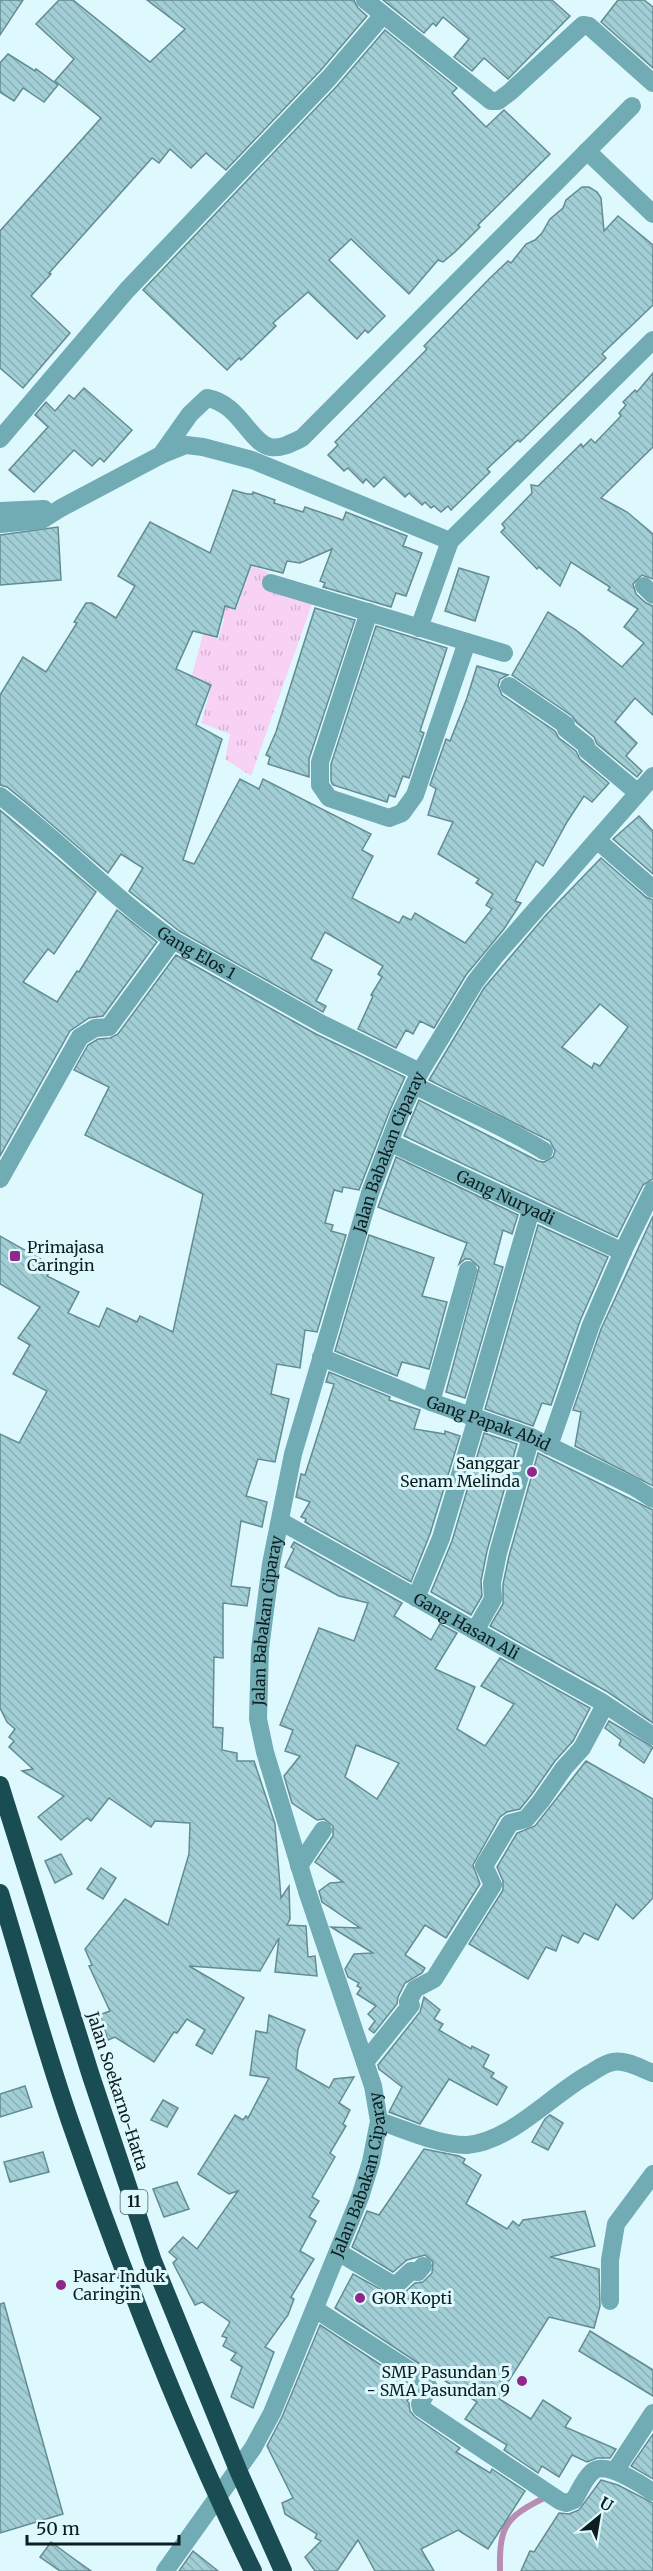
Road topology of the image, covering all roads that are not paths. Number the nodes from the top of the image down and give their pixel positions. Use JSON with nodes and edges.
{"nodes":[{"id":1,"x":365,"y":0,"type":"edge"},
{"id":2,"x":383,"y":15,"type":"junction"},
{"id":3,"x":653,"y":83,"type":"edge"},
{"id":4,"x":632,"y":106,"type":"dead end"},
{"id":5,"x":587,"y":151,"type":"junction"},
{"id":6,"x":653,"y":214,"type":"edge"},
{"id":7,"x":653,"y":340,"type":"edge"},
{"id":8,"x":0,"y":439,"type":"edge"},
{"id":9,"x":160,"y":454,"type":"junction"},
{"id":10,"x":61,"y":508,"type":"junction"},
{"id":11,"x":0,"y":511,"type":"edge"},
{"id":12,"x":0,"y":524,"type":"edge"},
{"id":13,"x":450,"y":541,"type":"junction"},
{"id":14,"x":271,"y":583,"type":"dead end"},
{"id":15,"x":369,"y":612,"type":"junction"},
{"id":16,"x":419,"y":628,"type":"junction"},
{"id":17,"x":467,"y":642,"type":"junction"},
{"id":18,"x":504,"y":653,"type":"dead end"},
{"id":19,"x":509,"y":686,"type":"dead end"},
{"id":20,"x":653,"y":776,"type":"edge"},
{"id":21,"x":638,"y":793,"type":"junction"},
{"id":22,"x":0,"y":796,"type":"edge"},
{"id":23,"x":597,"y":840,"type":"junction"},
{"id":24,"x":653,"y":889,"type":"edge"},
{"id":25,"x":173,"y":940,"type":"junction"},
{"id":26,"x":417,"y":1078,"type":"junction"},
{"id":27,"x":389,"y":1142,"type":"junction"},
{"id":28,"x":544,"y":1151,"type":"dead end"},
{"id":29,"x":0,"y":1179,"type":"edge"},
{"id":30,"x":653,"y":1190,"type":"edge"},
{"id":31,"x":531,"y":1210,"type":"junction"},
{"id":32,"x":623,"y":1252,"type":"junction"},
{"id":33,"x":468,"y":1270,"type":"dead end"},
{"id":34,"x":321,"y":1357,"type":"junction"},
{"id":35,"x":431,"y":1402,"type":"junction"},
{"id":36,"x":474,"y":1417,"type":"junction"},
{"id":37,"x":531,"y":1437,"type":"junction"},
{"id":38,"x":549,"y":1446,"type":"junction"},
{"id":39,"x":653,"y":1499,"type":"edge"},
{"id":40,"x":280,"y":1521,"type":"junction"},
{"id":41,"x":416,"y":1598,"type":"junction"},
{"id":42,"x":475,"y":1631,"type":"junction"},
{"id":43,"x":605,"y":1705,"type":"junction"},
{"id":44,"x":653,"y":1736,"type":"edge"},
{"id":45,"x":0,"y":1785,"type":"edge"},
{"id":46,"x":323,"y":1830,"type":"dead end"},
{"id":47,"x":299,"y":1866,"type":"junction"},
{"id":48,"x":0,"y":1893,"type":"edge"},
{"id":49,"x":365,"y":2062,"type":"junction"},
{"id":50,"x":653,"y":2073,"type":"edge"},
{"id":51,"x":379,"y":2121,"type":"junction"},
{"id":52,"x":653,"y":2174,"type":"edge"},
{"id":53,"x":338,"y":2252,"type":"junction"},
{"id":54,"x":423,"y":2266,"type":"dead end"},
{"id":55,"x":610,"y":2301,"type":"dead end"},
{"id":56,"x":315,"y":2308,"type":"junction"},
{"id":57,"x":653,"y":2413,"type":"edge"},
{"id":58,"x":238,"y":2470,"type":"junction"},
{"id":59,"x":615,"y":2471,"type":"junction"},
{"id":60,"x":653,"y":2492,"type":"edge"},
{"id":61,"x":218,"y":2497,"type":"junction"},
{"id":62,"x":165,"y":2571,"type":"edge"},
{"id":63,"x":253,"y":2571,"type":"edge"},
{"id":64,"x":283,"y":2571,"type":"edge"}],
"edges":[{"from":1,"to":2,"type":"street"},
{"from":2,"to":3,"type":"street"},
{"from":2,"to":8,"type":"street"},
{"from":4,"to":5,"type":"street"},
{"from":5,"to":6,"type":"street"},
{"from":5,"to":9,"type":"street"},
{"from":7,"to":13,"type":"street"},
{"from":9,"to":10,"type":"street"},
{"from":9,"to":13,"type":"street"},
{"from":10,"to":11,"type":"street"},
{"from":10,"to":12,"type":"street"},
{"from":13,"to":16,"type":"street"},
{"from":14,"to":15,"type":"street"},
{"from":15,"to":16,"type":"street"},
{"from":15,"to":17,"type":"street"},
{"from":16,"to":17,"type":"street"},
{"from":17,"to":18,"type":"street"},
{"from":19,"to":21,"type":"street"},
{"from":20,"to":21,"type":"street","name":"Jalan Babakan Ciparay"},
{"from":21,"to":23,"type":"street","name":"Jalan Babakan Ciparay"},
{"from":22,"to":25,"type":"street","name":"Gang Elos 1"},
{"from":23,"to":24,"type":"street"},
{"from":23,"to":26,"type":"street","name":"Jalan Babakan Ciparay"},
{"from":25,"to":26,"type":"street","name":"Gang Elos 1"},
{"from":25,"to":29,"type":"street"},
{"from":26,"to":27,"type":"street","name":"Jalan Babakan Ciparay"},
{"from":26,"to":28,"type":"street","name":"Gang Elos 1"},
{"from":27,"to":31,"type":"street","name":"Gang Nuryadi"},
{"from":27,"to":34,"type":"street","name":"Jalan Babakan Ciparay"},
{"from":30,"to":32,"type":"street"},
{"from":31,"to":32,"type":"street","name":"Gang Nuryadi"},
{"from":31,"to":36,"type":"street"},
{"from":32,"to":38,"type":"street"},
{"from":33,"to":35,"type":"street"},
{"from":34,"to":35,"type":"street","name":"Gang Papak Abid"},
{"from":34,"to":40,"type":"street","name":"Jalan Babakan Ciparay"},
{"from":35,"to":36,"type":"street","name":"Gang Papak Abid"},
{"from":36,"to":37,"type":"street","name":"Gang Papak Abid"},
{"from":36,"to":41,"type":"street"},
{"from":37,"to":38,"type":"street","name":"Gang Papak Abid"},
{"from":37,"to":42,"type":"street"},
{"from":38,"to":39,"type":"street","name":"Gang Papak Abid"},
{"from":40,"to":41,"type":"street","name":"Gang Hasan Ali"},
{"from":40,"to":47,"type":"street","name":"Jalan Babakan Ciparay"},
{"from":41,"to":42,"type":"street","name":"Gang Hasan Ali"},
{"from":42,"to":43,"type":"street","name":"Gang Hasan Ali"},
{"from":43,"to":44,"type":"street","name":"Gang Hasan Ali"},
{"from":43,"to":49,"type":"street"},
{"from":45,"to":58,"type":"highway","name":"Jalan Soekarno-Hatta","number":"11"},
{"from":46,"to":47,"type":"street"},
{"from":47,"to":49,"type":"street","name":"Jalan Babakan Ciparay"},
{"from":48,"to":61,"type":"highway","number":"11"},
{"from":49,"to":51,"type":"street","name":"Jalan Babakan Ciparay"},
{"from":50,"to":51,"type":"street"},
{"from":51,"to":53,"type":"street","name":"Jalan Babakan Ciparay"},
{"from":52,"to":55,"type":"street"},
{"from":53,"to":54,"type":"street"},
{"from":53,"to":56,"type":"street","name":"Jalan Babakan Ciparay"},
{"from":56,"to":58,"type":"street","name":"Jalan Babakan Ciparay"},
{"from":56,"to":59,"type":"street"},
{"from":57,"to":59,"type":"street"},
{"from":58,"to":61,"type":"street","name":"Jalan Babakan Ciparay"},
{"from":58,"to":64,"type":"highway","name":"Jalan Soekarno-Hatta","number":"11"},
{"from":59,"to":60,"type":"street"},
{"from":61,"to":62,"type":"street","name":"Jalan Babakan Ciparay"},
{"from":61,"to":63,"type":"highway","number":"11"}]}
